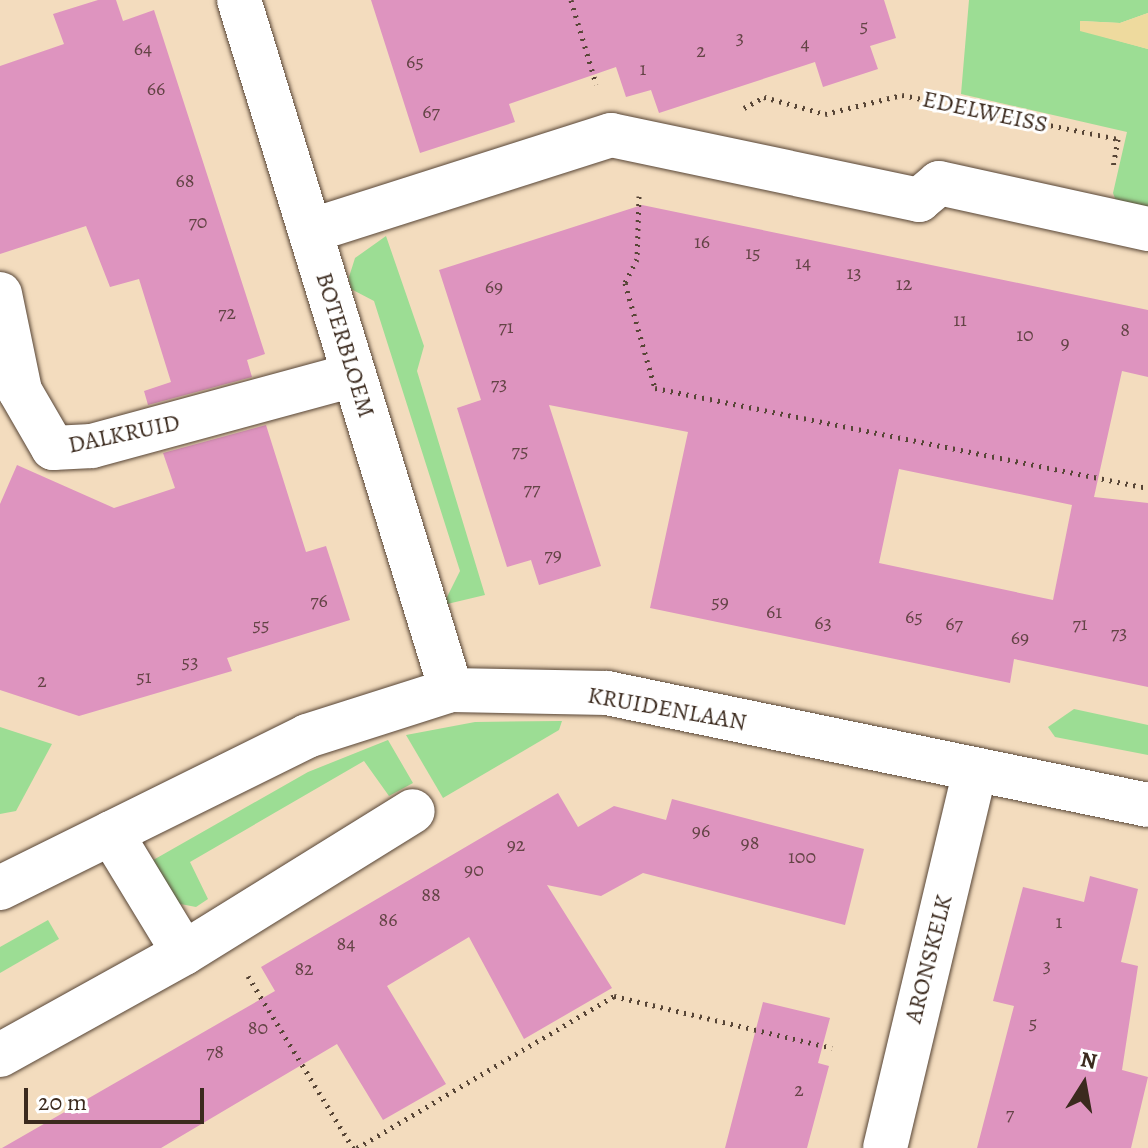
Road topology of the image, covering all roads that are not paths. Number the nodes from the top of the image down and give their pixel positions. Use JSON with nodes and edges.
{"nodes":[{"id":1,"x":239,"y":0,"type":"edge"},
{"id":2,"x":1148,"y":229,"type":"edge"},
{"id":3,"x":310,"y":231,"type":"junction"},
{"id":4,"x":0,"y":294,"type":"edge"},
{"id":5,"x":354,"y":375,"type":"junction"},
{"id":6,"x":451,"y":690,"type":"junction"},
{"id":7,"x":975,"y":771,"type":"junction"},
{"id":8,"x":1148,"y":805,"type":"edge"},
{"id":9,"x":413,"y":811,"type":"dead end"},
{"id":10,"x":111,"y":833,"type":"junction"},
{"id":11,"x":0,"y":888,"type":"edge"},
{"id":12,"x":184,"y":953,"type":"junction"},
{"id":13,"x":0,"y":1055,"type":"edge"},
{"id":14,"x":885,"y":1148,"type":"edge"}],
"edges":[{"from":1,"to":3,"type":"street","name":"BOTERBLOEM"},
{"from":2,"to":3,"type":"street"},
{"from":3,"to":5,"type":"street","name":"BOTERBLOEM"},
{"from":4,"to":5,"type":"street","name":"DALKRUID"},
{"from":5,"to":6,"type":"street","name":"BOTERBLOEM"},
{"from":6,"to":7,"type":"street","name":"KRUIDENLAAN"},
{"from":6,"to":10,"type":"street","name":"KRUIDENLAAN"},
{"from":7,"to":8,"type":"street","name":"KRUIDENLAAN"},
{"from":7,"to":14,"type":"street","name":"ARONSKELK"},
{"from":9,"to":12,"type":"street"},
{"from":10,"to":11,"type":"street","name":"KRUIDENLAAN"},
{"from":10,"to":12,"type":"street"},
{"from":12,"to":13,"type":"street"}]}
